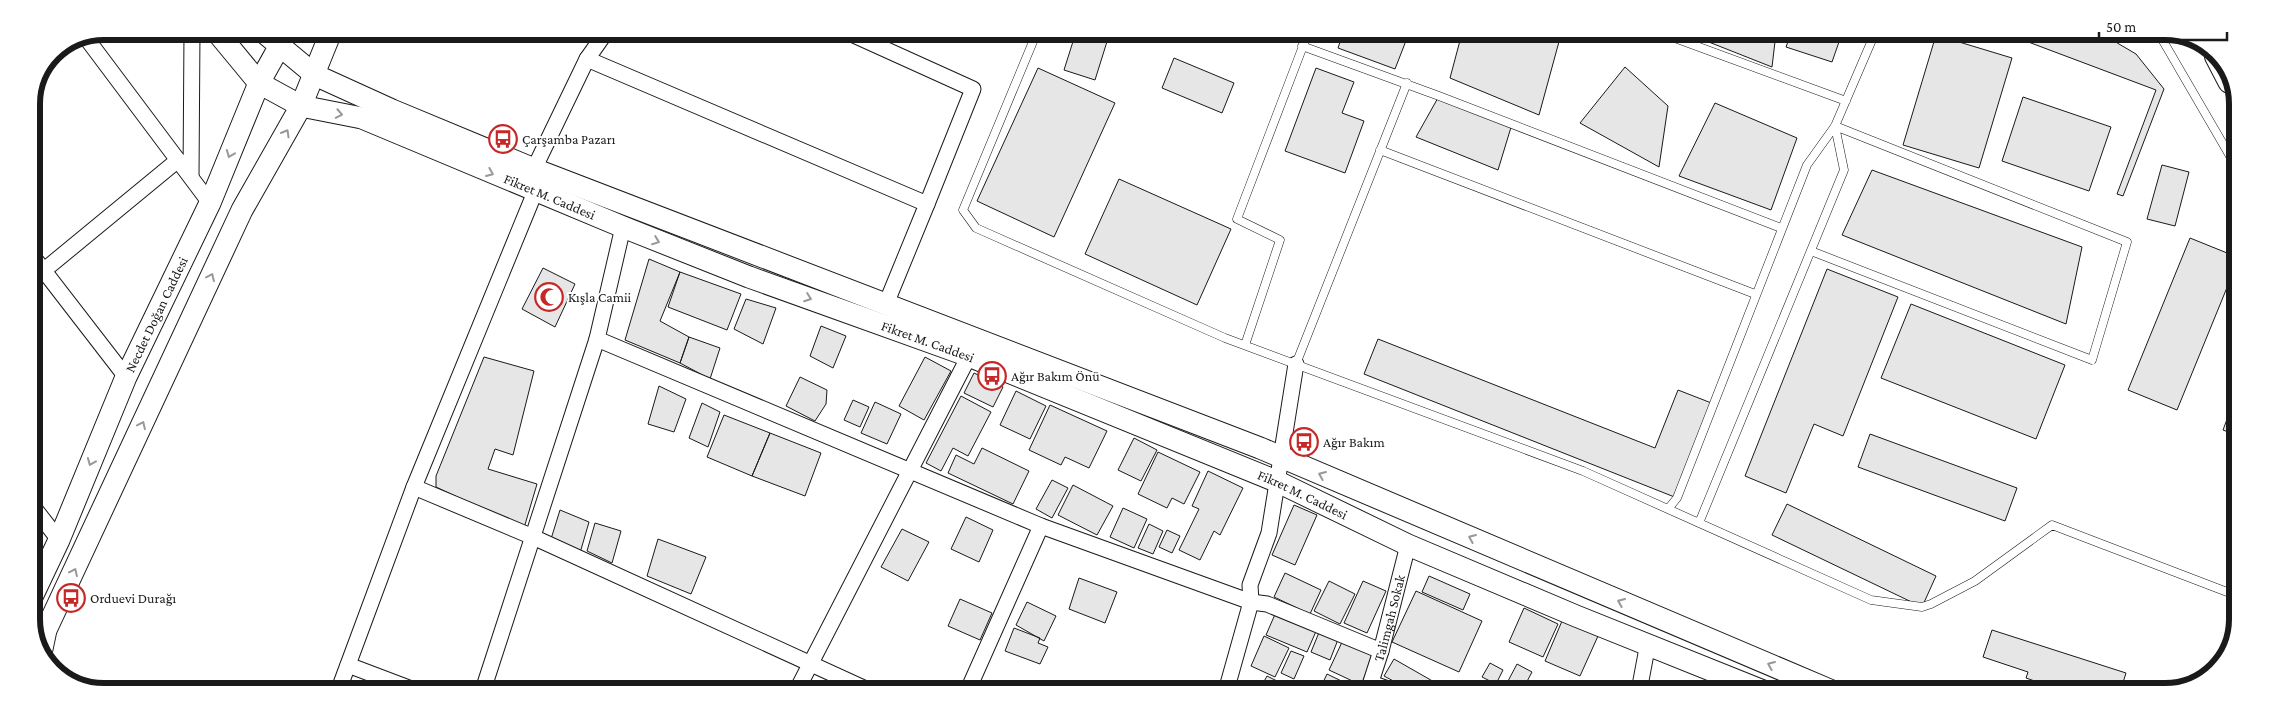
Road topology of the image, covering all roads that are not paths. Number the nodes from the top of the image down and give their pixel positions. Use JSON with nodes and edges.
{"nodes":[{"id":1,"x":192,"y":40,"type":"edge"},
{"id":2,"x":223,"y":40,"type":"edge"},
{"id":3,"x":283,"y":40,"type":"edge"},
{"id":4,"x":285,"y":40,"type":"edge"},
{"id":5,"x":328,"y":40,"type":"edge"},
{"id":6,"x":600,"y":40,"type":"edge"},
{"id":7,"x":865,"y":40,"type":"edge"},
{"id":8,"x":1034,"y":40,"type":"edge"},
{"id":9,"x":1305,"y":40,"type":"edge"},
{"id":10,"x":1680,"y":40,"type":"edge"},
{"id":11,"x":1872,"y":40,"type":"edge"},
{"id":12,"x":2162,"y":40,"type":"edge"},
{"id":13,"x":88,"y":42,"type":"edge"},
{"id":14,"x":1302,"y":46,"type":"junction"},
{"id":15,"x":587,"y":59,"type":"junction"},
{"id":16,"x":315,"y":75,"type":"junction"},
{"id":17,"x":259,"y":83,"type":"junction"},
{"id":18,"x":1407,"y":83,"type":"junction"},
{"id":19,"x":1846,"y":101,"type":"junction"},
{"id":20,"x":301,"y":106,"type":"junction"},
{"id":21,"x":1835,"y":126,"type":"junction"},
{"id":22,"x":1380,"y":150,"type":"junction"},
{"id":23,"x":2229,"y":154,"type":"edge"},
{"id":24,"x":178,"y":160,"type":"junction"},
{"id":25,"x":534,"y":169,"type":"junction"},
{"id":26,"x":191,"y":177,"type":"junction"},
{"id":27,"x":535,"y":192,"type":"junction"},
{"id":28,"x":210,"y":203,"type":"junction"},
{"id":29,"x":927,"y":204,"type":"junction"},
{"id":30,"x":622,"y":228,"type":"junction"},
{"id":31,"x":1781,"y":228,"type":"junction"},
{"id":32,"x":1811,"y":251,"type":"junction"},
{"id":33,"x":40,"y":265,"type":"edge"},
{"id":34,"x":44,"y":270,"type":"junction"},
{"id":35,"x":40,"y":273,"type":"edge"},
{"id":36,"x":1755,"y":294,"type":"junction"},
{"id":37,"x":886,"y":304,"type":"junction"},
{"id":38,"x":597,"y":339,"type":"junction"},
{"id":39,"x":1245,"y":345,"type":"junction"},
{"id":40,"x":969,"y":356,"type":"junction"},
{"id":41,"x":1296,"y":364,"type":"junction"},
{"id":42,"x":126,"y":377,"type":"junction"},
{"id":43,"x":1280,"y":456,"type":"junction"},
{"id":44,"x":909,"y":469,"type":"junction"},
{"id":45,"x":1276,"y":481,"type":"junction"},
{"id":46,"x":414,"y":486,"type":"junction"},
{"id":47,"x":1668,"y":509,"type":"junction"},
{"id":48,"x":40,"y":516,"type":"edge"},
{"id":49,"x":1699,"y":523,"type":"junction"},
{"id":50,"x":1041,"y":526,"type":"junction"},
{"id":51,"x":533,"y":537,"type":"junction"},
{"id":52,"x":59,"y":540,"type":"junction"},
{"id":53,"x":1408,"y":545,"type":"junction"},
{"id":54,"x":40,"y":580,"type":"edge"},
{"id":55,"x":2229,"y":593,"type":"edge"},
{"id":56,"x":1250,"y":602,"type":"junction"},
{"id":57,"x":44,"y":640,"type":"edge"},
{"id":58,"x":1648,"y":643,"type":"junction"},
{"id":59,"x":1381,"y":651,"type":"junction"},
{"id":60,"x":348,"y":665,"type":"junction"},
{"id":61,"x":811,"y":665,"type":"junction"},
{"id":62,"x":342,"y":683,"type":"edge"},
{"id":63,"x":396,"y":683,"type":"edge"},
{"id":64,"x":485,"y":683,"type":"edge"},
{"id":65,"x":802,"y":683,"type":"edge"},
{"id":66,"x":852,"y":683,"type":"edge"},
{"id":67,"x":971,"y":683,"type":"edge"},
{"id":68,"x":1228,"y":683,"type":"edge"},
{"id":69,"x":1370,"y":683,"type":"edge"},
{"id":70,"x":1640,"y":683,"type":"edge"},
{"id":71,"x":1744,"y":683,"type":"edge"},
{"id":72,"x":1813,"y":683,"type":"edge"}],
"edges":[{"from":1,"to":26,"type":"street"},
{"from":2,"to":17,"type":"main road","name":"Fikret M. Caddesi"},
{"from":3,"to":17,"type":"main road","name":"Necdet Doğan Caddesi"},
{"from":4,"to":16,"type":"main road"},
{"from":5,"to":16,"type":"main road"},
{"from":6,"to":15,"type":"street"},
{"from":7,"to":29,"type":"street"},
{"from":8,"to":39,"type":"lane"},
{"from":9,"to":14,"type":"lane"},
{"from":10,"to":19,"type":"lane"},
{"from":11,"to":19,"type":"lane"},
{"from":12,"to":23,"type":"lane"},
{"from":13,"to":24,"type":"street"},
{"from":14,"to":18,"type":"lane"},
{"from":14,"to":39,"type":"lane"},
{"from":15,"to":25,"type":"street"},
{"from":15,"to":29,"type":"street"},
{"from":16,"to":20,"type":"main road"},
{"from":16,"to":25,"type":"main road"},
{"from":17,"to":20,"type":"main road","name":"Fikret M. Caddesi"},
{"from":17,"to":28,"type":"main road","name":"Necdet Doğan Caddesi","one_way":true},
{"from":18,"to":22,"type":"lane"},
{"from":18,"to":31,"type":"lane"},
{"from":19,"to":21,"type":"lane"},
{"from":20,"to":27,"type":"main road","name":"Fikret M. Caddesi","one_way":true},
{"from":57,"to":20,"type":"main road","one_way":true},
{"from":21,"to":31,"type":"lane"},
{"from":21,"to":32,"type":"lane"},
{"from":21,"to":32,"type":"lane"},
{"from":22,"to":36,"type":"lane"},
{"from":22,"to":41,"type":"lane"},
{"from":24,"to":26,"type":"street"},
{"from":24,"to":34,"type":"street"},
{"from":25,"to":37,"type":"main road"},
{"from":26,"to":28,"type":"street"},
{"from":27,"to":30,"type":"main road","name":"Fikret M. Caddesi"},
{"from":27,"to":46,"type":"street"},
{"from":28,"to":42,"type":"main road","name":"Necdet Doğan Caddesi"},
{"from":29,"to":37,"type":"street"},
{"from":30,"to":38,"type":"street"},
{"from":30,"to":40,"type":"main road","name":"Fikret M. Caddesi","one_way":true},
{"from":31,"to":36,"type":"lane"},
{"from":32,"to":49,"type":"lane"},
{"from":33,"to":34,"type":"street"},
{"from":34,"to":35,"type":"street"},
{"from":34,"to":42,"type":"street"},
{"from":36,"to":47,"type":"lane"},
{"from":37,"to":43,"type":"main road"},
{"from":38,"to":44,"type":"street"},
{"from":38,"to":51,"type":"street"},
{"from":39,"to":41,"type":"lane"},
{"from":40,"to":44,"type":"street"},
{"from":40,"to":45,"type":"main road","name":"Fikret M. Caddesi"},
{"from":41,"to":43,"type":"street"},
{"from":41,"to":47,"type":"lane"},
{"from":42,"to":52,"type":"main road","name":"Necdet Doğan Caddesi","one_way":true},
{"from":43,"to":45,"type":"street"},
{"from":72,"to":43,"type":"main road","one_way":true},
{"from":44,"to":50,"type":"street"},
{"from":44,"to":61,"type":"street"},
{"from":45,"to":53,"type":"main road","name":"Fikret M. Caddesi"},
{"from":45,"to":56,"type":"street"},
{"from":46,"to":51,"type":"street"},
{"from":46,"to":60,"type":"street"},
{"from":47,"to":49,"type":"lane"},
{"from":48,"to":52,"type":"street"},
{"from":49,"to":55,"type":"lane"},
{"from":50,"to":56,"type":"street"},
{"from":50,"to":67,"type":"street"},
{"from":51,"to":61,"type":"street"},
{"from":51,"to":64,"type":"street"},
{"from":52,"to":54,"type":"main road","name":"Necdet Doğan Caddesi"},
{"from":53,"to":58,"type":"main road","name":"Fikret M. Caddesi"},
{"from":53,"to":59,"type":"street","name":"Talimgah Sokak"},
{"from":56,"to":59,"type":"street"},
{"from":56,"to":68,"type":"street"},
{"from":58,"to":70,"type":"street"},
{"from":58,"to":71,"type":"main road","name":"Fikret M. Caddesi"},
{"from":59,"to":69,"type":"street","name":"Talimgah Sokak"},
{"from":60,"to":62,"type":"street"},
{"from":60,"to":63,"type":"street"},
{"from":61,"to":65,"type":"street"},
{"from":61,"to":66,"type":"street"}]}
